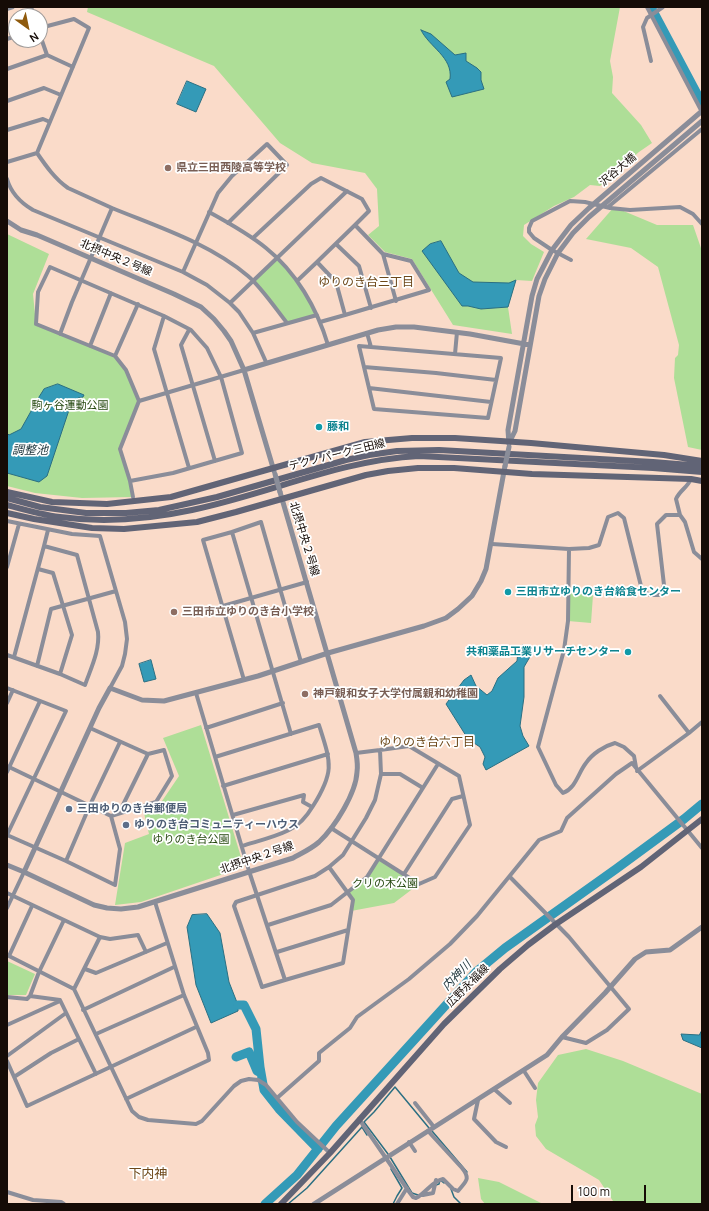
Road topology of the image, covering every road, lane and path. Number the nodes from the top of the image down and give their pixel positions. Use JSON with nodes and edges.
{"nodes":[{"id":1,"x":13,"y":7,"type":"edge"},
{"id":2,"x":647,"y":7,"type":"edge"},
{"id":3,"x":663,"y":7,"type":"edge"},
{"id":4,"x":7,"y":9,"type":"edge"},
{"id":5,"x":651,"y":15,"type":"junction"},
{"id":6,"x":48,"y":26,"type":"edge"},
{"id":7,"x":45,"y":48,"type":"edge"},
{"id":8,"x":47,"y":55,"type":"junction"},
{"id":9,"x":652,"y":61,"type":"dead end"},
{"id":10,"x":73,"y":67,"type":"junction"},
{"id":11,"x":7,"y":69,"type":"edge"},
{"id":12,"x":61,"y":95,"type":"junction"},
{"id":13,"x":7,"y":101,"type":"edge"},
{"id":14,"x":702,"y":111,"type":"edge"},
{"id":15,"x":702,"y":121,"type":"edge"},
{"id":16,"x":50,"y":122,"type":"junction"},
{"id":17,"x":702,"y":128,"type":"edge"},
{"id":18,"x":7,"y":130,"type":"edge"},
{"id":19,"x":37,"y":153,"type":"junction"},
{"id":20,"x":7,"y":162,"type":"edge"},
{"id":21,"x":7,"y":179,"type":"edge"},
{"id":22,"x":347,"y":191,"type":"junction"},
{"id":23,"x":608,"y":207,"type":"junction"},
{"id":24,"x":112,"y":208,"type":"junction"},
{"id":25,"x":209,"y":212,"type":"junction"},
{"id":26,"x":7,"y":221,"type":"edge"},
{"id":27,"x":228,"y":223,"type":"junction"},
{"id":28,"x":702,"y":224,"type":"edge"},
{"id":29,"x":355,"y":226,"type":"junction"},
{"id":30,"x":100,"y":238,"type":"junction"},
{"id":31,"x":253,"y":238,"type":"junction"},
{"id":32,"x":195,"y":243,"type":"junction"},
{"id":33,"x":336,"y":244,"type":"junction"},
{"id":34,"x":552,"y":250,"type":"junction"},
{"id":35,"x":558,"y":253,"type":"junction"},
{"id":36,"x":383,"y":254,"type":"junction"},
{"id":37,"x":277,"y":258,"type":"junction"},
{"id":38,"x":90,"y":259,"type":"junction"},
{"id":39,"x":571,"y":260,"type":"dead end"},
{"id":40,"x":317,"y":262,"type":"junction"},
{"id":41,"x":183,"y":272,"type":"junction"},
{"id":42,"x":81,"y":280,"type":"junction"},
{"id":43,"x":253,"y":281,"type":"junction"},
{"id":44,"x":297,"y":281,"type":"junction"},
{"id":45,"x":110,"y":293,"type":"junction"},
{"id":46,"x":396,"y":301,"type":"junction"},
{"id":47,"x":230,"y":303,"type":"junction"},
{"id":48,"x":138,"y":304,"type":"junction"},
{"id":49,"x":371,"y":308,"type":"junction"},
{"id":50,"x":317,"y":315,"type":"junction"},
{"id":51,"x":345,"y":315,"type":"junction"},
{"id":52,"x":164,"y":316,"type":"junction"},
{"id":53,"x":320,"y":322,"type":"junction"},
{"id":54,"x":287,"y":323,"type":"junction"},
{"id":55,"x":189,"y":330,"type":"junction"},
{"id":56,"x":457,"y":332,"type":"junction"},
{"id":57,"x":253,"y":333,"type":"junction"},
{"id":58,"x":367,"y":333,"type":"junction"},
{"id":59,"x":60,"y":334,"type":"junction"},
{"id":60,"x":523,"y":343,"type":"junction"},
{"id":61,"x":530,"y":344,"type":"junction"},
{"id":62,"x":328,"y":345,"type":"junction"},
{"id":63,"x":90,"y":346,"type":"junction"},
{"id":64,"x":371,"y":347,"type":"junction"},
{"id":65,"x":455,"y":354,"type":"junction"},
{"id":66,"x":115,"y":356,"type":"junction"},
{"id":67,"x":266,"y":362,"type":"junction"},
{"id":68,"x":364,"y":367,"type":"junction"},
{"id":69,"x":244,"y":370,"type":"junction"},
{"id":70,"x":220,"y":377,"type":"junction"},
{"id":71,"x":496,"y":380,"type":"junction"},
{"id":72,"x":193,"y":385,"type":"junction"},
{"id":73,"x":369,"y":388,"type":"junction"},
{"id":74,"x":166,"y":393,"type":"junction"},
{"id":75,"x":139,"y":401,"type":"junction"},
{"id":76,"x":491,"y":402,"type":"junction"},
{"id":77,"x":509,"y":444,"type":"junction"},
{"id":78,"x":215,"y":461,"type":"junction"},
{"id":79,"x":702,"y":461,"type":"edge"},
{"id":80,"x":702,"y":466,"type":"edge"},
{"id":81,"x":189,"y":468,"type":"junction"},
{"id":82,"x":505,"y":469,"type":"junction"},
{"id":83,"x":274,"y":471,"type":"junction"},
{"id":84,"x":702,"y":472,"type":"edge"},
{"id":85,"x":690,"y":479,"type":"junction"},
{"id":86,"x":130,"y":481,"type":"junction"},
{"id":87,"x":702,"y":481,"type":"edge"},
{"id":88,"x":7,"y":492,"type":"edge"},
{"id":89,"x":133,"y":497,"type":"dead end"},
{"id":90,"x":7,"y":498,"type":"edge"},
{"id":91,"x":282,"y":500,"type":"junction"},
{"id":92,"x":7,"y":505,"type":"edge"},
{"id":93,"x":7,"y":513,"type":"edge"},
{"id":94,"x":680,"y":515,"type":"junction"},
{"id":95,"x":7,"y":521,"type":"edge"},
{"id":96,"x":18,"y":524,"type":"junction"},
{"id":97,"x":48,"y":530,"type":"junction"},
{"id":98,"x":232,"y":532,"type":"junction"},
{"id":99,"x":492,"y":544,"type":"junction"},
{"id":100,"x":44,"y":546,"type":"junction"},
{"id":101,"x":569,"y":549,"type":"junction"},
{"id":102,"x":702,"y":560,"type":"edge"},
{"id":103,"x":7,"y":567,"type":"edge"},
{"id":104,"x":38,"y":569,"type":"junction"},
{"id":105,"x":307,"y":582,"type":"junction"},
{"id":106,"x":281,"y":589,"type":"junction"},
{"id":107,"x":116,"y":591,"type":"junction"},
{"id":108,"x":252,"y":597,"type":"junction"},
{"id":109,"x":90,"y":598,"type":"junction"},
{"id":110,"x":63,"y":606,"type":"junction"},
{"id":111,"x":223,"y":606,"type":"junction"},
{"id":112,"x":328,"y":653,"type":"junction"},
{"id":113,"x":7,"y":655,"type":"edge"},
{"id":114,"x":14,"y":657,"type":"junction"},
{"id":115,"x":301,"y":662,"type":"junction"},
{"id":116,"x":37,"y":666,"type":"junction"},
{"id":117,"x":273,"y":671,"type":"junction"},
{"id":118,"x":60,"y":674,"type":"junction"},
{"id":119,"x":244,"y":680,"type":"junction"},
{"id":120,"x":7,"y":688,"type":"edge"},
{"id":121,"x":110,"y":688,"type":"junction"},
{"id":122,"x":12,"y":690,"type":"junction"},
{"id":123,"x":196,"y":693,"type":"junction"},
{"id":124,"x":660,"y":696,"type":"dead end"},
{"id":125,"x":40,"y":701,"type":"junction"},
{"id":126,"x":7,"y":703,"type":"edge"},
{"id":127,"x":283,"y":703,"type":"junction"},
{"id":128,"x":702,"y":722,"type":"edge"},
{"id":129,"x":90,"y":728,"type":"junction"},
{"id":130,"x":206,"y":728,"type":"junction"},
{"id":131,"x":689,"y":733,"type":"junction"},
{"id":132,"x":291,"y":734,"type":"junction"},
{"id":133,"x":120,"y":742,"type":"junction"},
{"id":134,"x":380,"y":750,"type":"junction"},
{"id":135,"x":356,"y":753,"type":"junction"},
{"id":136,"x":148,"y":754,"type":"junction"},
{"id":137,"x":328,"y":754,"type":"junction"},
{"id":138,"x":215,"y":757,"type":"junction"},
{"id":139,"x":438,"y":764,"type":"junction"},
{"id":140,"x":8,"y":767,"type":"edge"},
{"id":141,"x":637,"y":771,"type":"junction"},
{"id":142,"x":7,"y":772,"type":"edge"},
{"id":143,"x":381,"y":774,"type":"junction"},
{"id":144,"x":34,"y":779,"type":"junction"},
{"id":145,"x":223,"y":786,"type":"junction"},
{"id":146,"x":423,"y":788,"type":"junction"},
{"id":147,"x":62,"y":792,"type":"junction"},
{"id":148,"x":464,"y":796,"type":"junction"},
{"id":149,"x":90,"y":805,"type":"junction"},
{"id":150,"x":312,"y":807,"type":"junction"},
{"id":151,"x":118,"y":813,"type":"junction"},
{"id":152,"x":233,"y":815,"type":"junction"},
{"id":153,"x":111,"y":816,"type":"junction"},
{"id":154,"x":702,"y":818,"type":"edge"},
{"id":155,"x":331,"y":828,"type":"junction"},
{"id":156,"x":686,"y":830,"type":"junction"},
{"id":157,"x":7,"y":835,"type":"edge"},
{"id":158,"x":352,"y":840,"type":"junction"},
{"id":159,"x":242,"y":846,"type":"junction"},
{"id":160,"x":35,"y":847,"type":"junction"},
{"id":161,"x":702,"y":848,"type":"edge"},
{"id":162,"x":380,"y":859,"type":"junction"},
{"id":163,"x":66,"y":861,"type":"junction"},
{"id":164,"x":7,"y":865,"type":"edge"},
{"id":165,"x":329,"y":867,"type":"junction"},
{"id":166,"x":249,"y":871,"type":"junction"},
{"id":167,"x":24,"y":872,"type":"junction"},
{"id":168,"x":404,"y":874,"type":"junction"},
{"id":169,"x":510,"y":877,"type":"junction"},
{"id":170,"x":347,"y":892,"type":"junction"},
{"id":171,"x":7,"y":893,"type":"edge"},
{"id":172,"x":258,"y":894,"type":"junction"},
{"id":173,"x":13,"y":896,"type":"junction"},
{"id":174,"x":155,"y":902,"type":"junction"},
{"id":175,"x":32,"y":906,"type":"junction"},
{"id":176,"x":7,"y":908,"type":"edge"},
{"id":177,"x":64,"y":920,"type":"junction"},
{"id":178,"x":556,"y":924,"type":"junction"},
{"id":179,"x":268,"y":925,"type":"junction"},
{"id":180,"x":701,"y":929,"type":"edge"},
{"id":181,"x":348,"y":930,"type":"junction"},
{"id":182,"x":100,"y":937,"type":"junction"},
{"id":183,"x":167,"y":943,"type":"junction"},
{"id":184,"x":146,"y":952,"type":"junction"},
{"id":185,"x":277,"y":952,"type":"junction"},
{"id":186,"x":8,"y":955,"type":"edge"},
{"id":187,"x":174,"y":967,"type":"junction"},
{"id":188,"x":85,"y":968,"type":"junction"},
{"id":189,"x":39,"y":972,"type":"junction"},
{"id":190,"x":286,"y":980,"type":"junction"},
{"id":191,"x":610,"y":987,"type":"junction"},
{"id":192,"x":74,"y":989,"type":"junction"},
{"id":193,"x":184,"y":995,"type":"junction"},
{"id":194,"x":30,"y":996,"type":"junction"},
{"id":195,"x":7,"y":997,"type":"edge"},
{"id":196,"x":60,"y":1000,"type":"junction"},
{"id":197,"x":83,"y":1010,"type":"junction"},
{"id":198,"x":66,"y":1013,"type":"junction"},
{"id":199,"x":7,"y":1025,"type":"edge"},
{"id":200,"x":196,"y":1027,"type":"junction"},
{"id":201,"x":96,"y":1034,"type":"junction"},
{"id":202,"x":562,"y":1037,"type":"junction"},
{"id":203,"x":79,"y":1039,"type":"junction"},
{"id":204,"x":7,"y":1056,"type":"edge"},
{"id":205,"x":7,"y":1061,"type":"edge"},
{"id":206,"x":110,"y":1067,"type":"junction"},
{"id":207,"x":524,"y":1071,"type":"junction"},
{"id":208,"x":96,"y":1074,"type":"junction"},
{"id":209,"x":14,"y":1077,"type":"junction"},
{"id":210,"x":535,"y":1088,"type":"dead end"},
{"id":211,"x":494,"y":1090,"type":"junction"},
{"id":212,"x":277,"y":1098,"type":"junction"},
{"id":213,"x":126,"y":1099,"type":"junction"},
{"id":214,"x":478,"y":1100,"type":"junction"},
{"id":215,"x":415,"y":1103,"type":"dead end"},
{"id":216,"x":510,"y":1103,"type":"dead end"},
{"id":217,"x":360,"y":1119,"type":"junction"},
{"id":218,"x":434,"y":1127,"type":"junction"},
{"id":219,"x":428,"y":1131,"type":"junction"},
{"id":220,"x":409,"y":1142,"type":"junction"},
{"id":221,"x":506,"y":1147,"type":"dead end"},
{"id":222,"x":415,"y":1150,"type":"dead end"},
{"id":223,"x":329,"y":1152,"type":"junction"},
{"id":224,"x":386,"y":1157,"type":"junction"},
{"id":225,"x":407,"y":1188,"type":"junction"},
{"id":226,"x":7,"y":1192,"type":"edge"},
{"id":227,"x":322,"y":1202,"type":"edge"},
{"id":228,"x":64,"y":1204,"type":"edge"},
{"id":229,"x":281,"y":1204,"type":"edge"},
{"id":230,"x":314,"y":1204,"type":"edge"},
{"id":231,"x":397,"y":1204,"type":"edge"}],
"edges":[{"from":1,"to":4,"type":"street"},
{"from":2,"to":5,"type":"street"},
{"from":3,"to":5,"type":"street"},
{"from":5,"to":9,"type":"street"},
{"from":5,"to":14,"type":"street"},
{"from":6,"to":10,"type":"street"},
{"from":7,"to":8,"type":"street"},
{"from":8,"to":10,"type":"street"},
{"from":8,"to":11,"type":"street"},
{"from":10,"to":12,"type":"street"},
{"from":12,"to":13,"type":"street"},
{"from":12,"to":16,"type":"street"},
{"from":14,"to":34,"type":"street","name":"沢谷大橋","bridge":true},
{"from":15,"to":35,"type":"street","name":"沢谷大橋","bridge":true},
{"from":16,"to":18,"type":"street"},
{"from":16,"to":19,"type":"street"},
{"from":17,"to":23,"type":"street"},
{"from":19,"to":20,"type":"street"},
{"from":19,"to":24,"type":"street"},
{"from":21,"to":30,"type":"street"},
{"from":22,"to":29,"type":"street"},
{"from":22,"to":31,"type":"street"},
{"from":22,"to":37,"type":"street"},
{"from":23,"to":28,"type":"street"},
{"from":23,"to":34,"type":"street"},
{"from":24,"to":30,"type":"street"},
{"from":24,"to":32,"type":"street"},
{"from":25,"to":27,"type":"street"},
{"from":25,"to":27,"type":"street"},
{"from":25,"to":32,"type":"street"},
{"from":26,"to":38,"type":"street","name":"北摂中央２号線"},
{"from":27,"to":31,"type":"street"},
{"from":29,"to":33,"type":"street"},
{"from":29,"to":36,"type":"street"},
{"from":30,"to":38,"type":"street"},
{"from":30,"to":41,"type":"street"},
{"from":31,"to":37,"type":"street"},
{"from":32,"to":41,"type":"street"},
{"from":32,"to":43,"type":"street"},
{"from":33,"to":40,"type":"street"},
{"from":33,"to":49,"type":"street"},
{"from":34,"to":35,"type":"street"},
{"from":34,"to":60,"type":"street","name":"沢谷大橋"},
{"from":35,"to":39,"type":"street"},
{"from":35,"to":61,"type":"street","name":"沢谷大橋"},
{"from":36,"to":46,"type":"street"},
{"from":36,"to":46,"type":"street"},
{"from":37,"to":43,"type":"street"},
{"from":37,"to":44,"type":"street"},
{"from":38,"to":42,"type":"street"},
{"from":38,"to":69,"type":"street","name":"北摂中央２号線"},
{"from":40,"to":44,"type":"street"},
{"from":40,"to":51,"type":"street"},
{"from":41,"to":47,"type":"street"},
{"from":42,"to":45,"type":"street"},
{"from":42,"to":59,"type":"street"},
{"from":42,"to":59,"type":"street"},
{"from":43,"to":47,"type":"street"},
{"from":43,"to":54,"type":"street"},
{"from":44,"to":50,"type":"street"},
{"from":45,"to":48,"type":"street"},
{"from":45,"to":63,"type":"street"},
{"from":46,"to":49,"type":"street"},
{"from":47,"to":57,"type":"street"},
{"from":48,"to":52,"type":"street"},
{"from":48,"to":66,"type":"street"},
{"from":49,"to":51,"type":"street"},
{"from":50,"to":53,"type":"street"},
{"from":50,"to":54,"type":"street"},
{"from":51,"to":53,"type":"street"},
{"from":52,"to":55,"type":"street"},
{"from":52,"to":74,"type":"street"},
{"from":53,"to":62,"type":"street"},
{"from":54,"to":57,"type":"street"},
{"from":55,"to":70,"type":"street"},
{"from":55,"to":72,"type":"street"},
{"from":56,"to":58,"type":"street"},
{"from":56,"to":60,"type":"street"},
{"from":56,"to":65,"type":"street"},
{"from":57,"to":67,"type":"street"},
{"from":58,"to":62,"type":"street"},
{"from":58,"to":64,"type":"street"},
{"from":59,"to":63,"type":"street"},
{"from":60,"to":61,"type":"street"},
{"from":60,"to":77,"type":"street","name":"沢谷大橋"},
{"from":61,"to":77,"type":"street","name":"沢谷大橋"},
{"from":62,"to":67,"type":"street"},
{"from":63,"to":66,"type":"street"},
{"from":64,"to":65,"type":"street"},
{"from":64,"to":68,"type":"street"},
{"from":65,"to":71,"type":"street"},
{"from":66,"to":75,"type":"street"},
{"from":67,"to":69,"type":"street"},
{"from":68,"to":71,"type":"street"},
{"from":68,"to":73,"type":"street"},
{"from":69,"to":70,"type":"street"},
{"from":69,"to":83,"type":"street","name":"北摂中央２号線"},
{"from":70,"to":72,"type":"street"},
{"from":70,"to":78,"type":"street"},
{"from":71,"to":76,"type":"street"},
{"from":72,"to":74,"type":"street"},
{"from":72,"to":78,"type":"street"},
{"from":73,"to":76,"type":"street"},
{"from":73,"to":76,"type":"street"},
{"from":74,"to":75,"type":"street"},
{"from":74,"to":81,"type":"street"},
{"from":75,"to":86,"type":"street"},
{"from":77,"to":79,"type":"main road"},
{"from":77,"to":82,"type":"street","bridge":true},
{"from":77,"to":83,"type":"main road"},
{"from":78,"to":81,"type":"street"},
{"from":80,"to":90,"type":"main road","name":"テクノパーク三田線"},
{"from":81,"to":86,"type":"street"},
{"from":82,"to":85,"type":"main road"},
{"from":82,"to":91,"type":"main road"},
{"from":82,"to":99,"type":"street"},
{"from":83,"to":88,"type":"main road"},
{"from":83,"to":91,"type":"street","name":"北摂中央２号線","bridge":true},
{"from":84,"to":92,"type":"main road","name":"テクノパーク三田線"},
{"from":85,"to":87,"type":"main road"},
{"from":85,"to":94,"type":"street"},
{"from":86,"to":89,"type":"street"},
{"from":91,"to":93,"type":"main road"},
{"from":91,"to":105,"type":"street","name":"北摂中央２号線"},
{"from":94,"to":101,"type":"street"},
{"from":94,"to":102,"type":"street"},
{"from":95,"to":96,"type":"street"},
{"from":96,"to":97,"type":"street"},
{"from":96,"to":103,"type":"street"},
{"from":97,"to":100,"type":"street"},
{"from":97,"to":107,"type":"street"},
{"from":98,"to":106,"type":"street"},
{"from":98,"to":108,"type":"street"},
{"from":98,"to":111,"type":"street"},
{"from":99,"to":101,"type":"street"},
{"from":99,"to":112,"type":"street"},
{"from":100,"to":104,"type":"street"},
{"from":100,"to":109,"type":"street"},
{"from":101,"to":141,"type":"street"},
{"from":104,"to":110,"type":"street"},
{"from":104,"to":114,"type":"street"},
{"from":105,"to":106,"type":"street"},
{"from":105,"to":112,"type":"street","name":"北摂中央２号線"},
{"from":106,"to":108,"type":"street"},
{"from":106,"to":115,"type":"street"},
{"from":107,"to":109,"type":"street"},
{"from":107,"to":121,"type":"street"},
{"from":108,"to":111,"type":"street"},
{"from":108,"to":117,"type":"street"},
{"from":109,"to":110,"type":"street"},
{"from":109,"to":118,"type":"street"},
{"from":110,"to":116,"type":"street"},
{"from":110,"to":118,"type":"street"},
{"from":111,"to":119,"type":"street"},
{"from":112,"to":115,"type":"street"},
{"from":112,"to":135,"type":"street","name":"北摂中央２号線"},
{"from":113,"to":114,"type":"street"},
{"from":114,"to":116,"type":"street"},
{"from":115,"to":117,"type":"street"},
{"from":116,"to":118,"type":"street"},
{"from":117,"to":119,"type":"street"},
{"from":117,"to":127,"type":"street"},
{"from":119,"to":123,"type":"street"},
{"from":120,"to":122,"type":"street"},
{"from":121,"to":123,"type":"street"},
{"from":121,"to":129,"type":"street"},
{"from":122,"to":125,"type":"street"},
{"from":122,"to":126,"type":"street"},
{"from":123,"to":130,"type":"street"},
{"from":124,"to":131,"type":"street"},
{"from":125,"to":140,"type":"street"},
{"from":125,"to":144,"type":"street"},
{"from":127,"to":130,"type":"street"},
{"from":127,"to":132,"type":"street"},
{"from":128,"to":131,"type":"street"},
{"from":129,"to":133,"type":"street"},
{"from":129,"to":147,"type":"street"},
{"from":130,"to":138,"type":"street"},
{"from":131,"to":141,"type":"street"},
{"from":132,"to":137,"type":"street"},
{"from":132,"to":138,"type":"street"},
{"from":133,"to":136,"type":"street"},
{"from":133,"to":149,"type":"street"},
{"from":134,"to":135,"type":"street"},
{"from":134,"to":139,"type":"street"},
{"from":134,"to":143,"type":"street"},
{"from":135,"to":155,"type":"street","name":"北摂中央２号線"},
{"from":136,"to":151,"type":"street"},
{"from":136,"to":151,"type":"street"},
{"from":137,"to":145,"type":"street"},
{"from":137,"to":150,"type":"street"},
{"from":138,"to":145,"type":"street"},
{"from":139,"to":146,"type":"street"},
{"from":139,"to":148,"type":"street"},
{"from":140,"to":142,"type":"street"},
{"from":140,"to":144,"type":"street"},
{"from":141,"to":156,"type":"street"},
{"from":141,"to":169,"type":"street"},
{"from":143,"to":146,"type":"street"},
{"from":143,"to":158,"type":"street"},
{"from":144,"to":147,"type":"street"},
{"from":144,"to":157,"type":"street"},
{"from":145,"to":152,"type":"street"},
{"from":146,"to":162,"type":"street"},
{"from":147,"to":149,"type":"street"},
{"from":147,"to":160,"type":"street"},
{"from":148,"to":168,"type":"street"},
{"from":148,"to":168,"type":"street"},
{"from":149,"to":153,"type":"street"},
{"from":149,"to":163,"type":"street"},
{"from":150,"to":152,"type":"street"},
{"from":150,"to":159,"type":"street"},
{"from":151,"to":153,"type":"street"},
{"from":152,"to":159,"type":"street"},
{"from":153,"to":163,"type":"street"},
{"from":154,"to":156,"type":"main road","name":"広野永福線"},
{"from":155,"to":158,"type":"street"},
{"from":155,"to":166,"type":"street","name":"北摂中央２号線"},
{"from":156,"to":161,"type":"street"},
{"from":156,"to":178,"type":"main road","name":"広野永福線"},
{"from":157,"to":160,"type":"street"},
{"from":158,"to":162,"type":"street"},
{"from":158,"to":165,"type":"street"},
{"from":159,"to":166,"type":"street"},
{"from":160,"to":163,"type":"street"},
{"from":160,"to":167,"type":"street"},
{"from":162,"to":168,"type":"street"},
{"from":162,"to":170,"type":"street"},
{"from":164,"to":167,"type":"street","name":"北摂中央２号線"},
{"from":165,"to":170,"type":"street"},
{"from":165,"to":172,"type":"street"},
{"from":166,"to":172,"type":"street"},
{"from":166,"to":174,"type":"street","name":"北摂中央２号線"},
{"from":167,"to":173,"type":"street"},
{"from":167,"to":174,"type":"street","name":"北摂中央２号線"},
{"from":169,"to":178,"type":"street"},
{"from":169,"to":212,"type":"street"},
{"from":170,"to":179,"type":"street"},
{"from":170,"to":181,"type":"street"},
{"from":171,"to":173,"type":"street"},
{"from":172,"to":179,"type":"street"},
{"from":172,"to":190,"type":"street"},
{"from":173,"to":175,"type":"street"},
{"from":173,"to":176,"type":"street"},
{"from":174,"to":183,"type":"street"},
{"from":175,"to":177,"type":"street"},
{"from":175,"to":186,"type":"street"},
{"from":177,"to":182,"type":"street"},
{"from":177,"to":189,"type":"street"},
{"from":178,"to":191,"type":"street"},
{"from":178,"to":217,"type":"main road","name":"広野永福線"},
{"from":179,"to":185,"type":"street"},
{"from":180,"to":191,"type":"street"},
{"from":181,"to":185,"type":"street"},
{"from":181,"to":190,"type":"street"},
{"from":182,"to":184,"type":"street"},
{"from":182,"to":188,"type":"street"},
{"from":183,"to":184,"type":"street"},
{"from":183,"to":187,"type":"street"},
{"from":184,"to":188,"type":"street"},
{"from":185,"to":190,"type":"street"},
{"from":186,"to":189,"type":"street"},
{"from":187,"to":193,"type":"street"},
{"from":187,"to":197,"type":"street"},
{"from":188,"to":192,"type":"street"},
{"from":189,"to":192,"type":"street"},
{"from":189,"to":194,"type":"street"},
{"from":191,"to":202,"type":"street"},
{"from":191,"to":202,"type":"street"},
{"from":192,"to":197,"type":"street"},
{"from":193,"to":200,"type":"street"},
{"from":193,"to":201,"type":"street"},
{"from":194,"to":195,"type":"street"},
{"from":194,"to":196,"type":"street"},
{"from":196,"to":198,"type":"street"},
{"from":196,"to":199,"type":"street"},
{"from":197,"to":201,"type":"street"},
{"from":198,"to":203,"type":"street"},
{"from":198,"to":204,"type":"street"},
{"from":200,"to":206,"type":"street"},
{"from":200,"to":213,"type":"street"},
{"from":201,"to":206,"type":"street"},
{"from":202,"to":207,"type":"street"},
{"from":203,"to":208,"type":"street"},
{"from":203,"to":209,"type":"street"},
{"from":205,"to":209,"type":"street"},
{"from":206,"to":208,"type":"street"},
{"from":206,"to":213,"type":"street"},
{"from":207,"to":210,"type":"street"},
{"from":207,"to":211,"type":"street"},
{"from":208,"to":209,"type":"street"},
{"from":211,"to":214,"type":"street"},
{"from":211,"to":216,"type":"street"},
{"from":212,"to":213,"type":"street"},
{"from":212,"to":223,"type":"street"},
{"from":214,"to":218,"type":"street"},
{"from":214,"to":221,"type":"street"},
{"from":215,"to":218,"type":"street"},
{"from":217,"to":223,"type":"main road","name":"広野永福線"},
{"from":217,"to":224,"type":"street"},
{"from":218,"to":219,"type":"street"},
{"from":219,"to":220,"type":"street"},
{"from":219,"to":225,"type":"street"},
{"from":220,"to":222,"type":"street"},
{"from":220,"to":224,"type":"street"},
{"from":223,"to":229,"type":"main road","name":"広野永福線"},
{"from":224,"to":225,"type":"street"},
{"from":224,"to":227,"type":"street"},
{"from":225,"to":231,"type":"street"},
{"from":226,"to":228,"type":"street"},
{"from":227,"to":230,"type":"street"}]}
